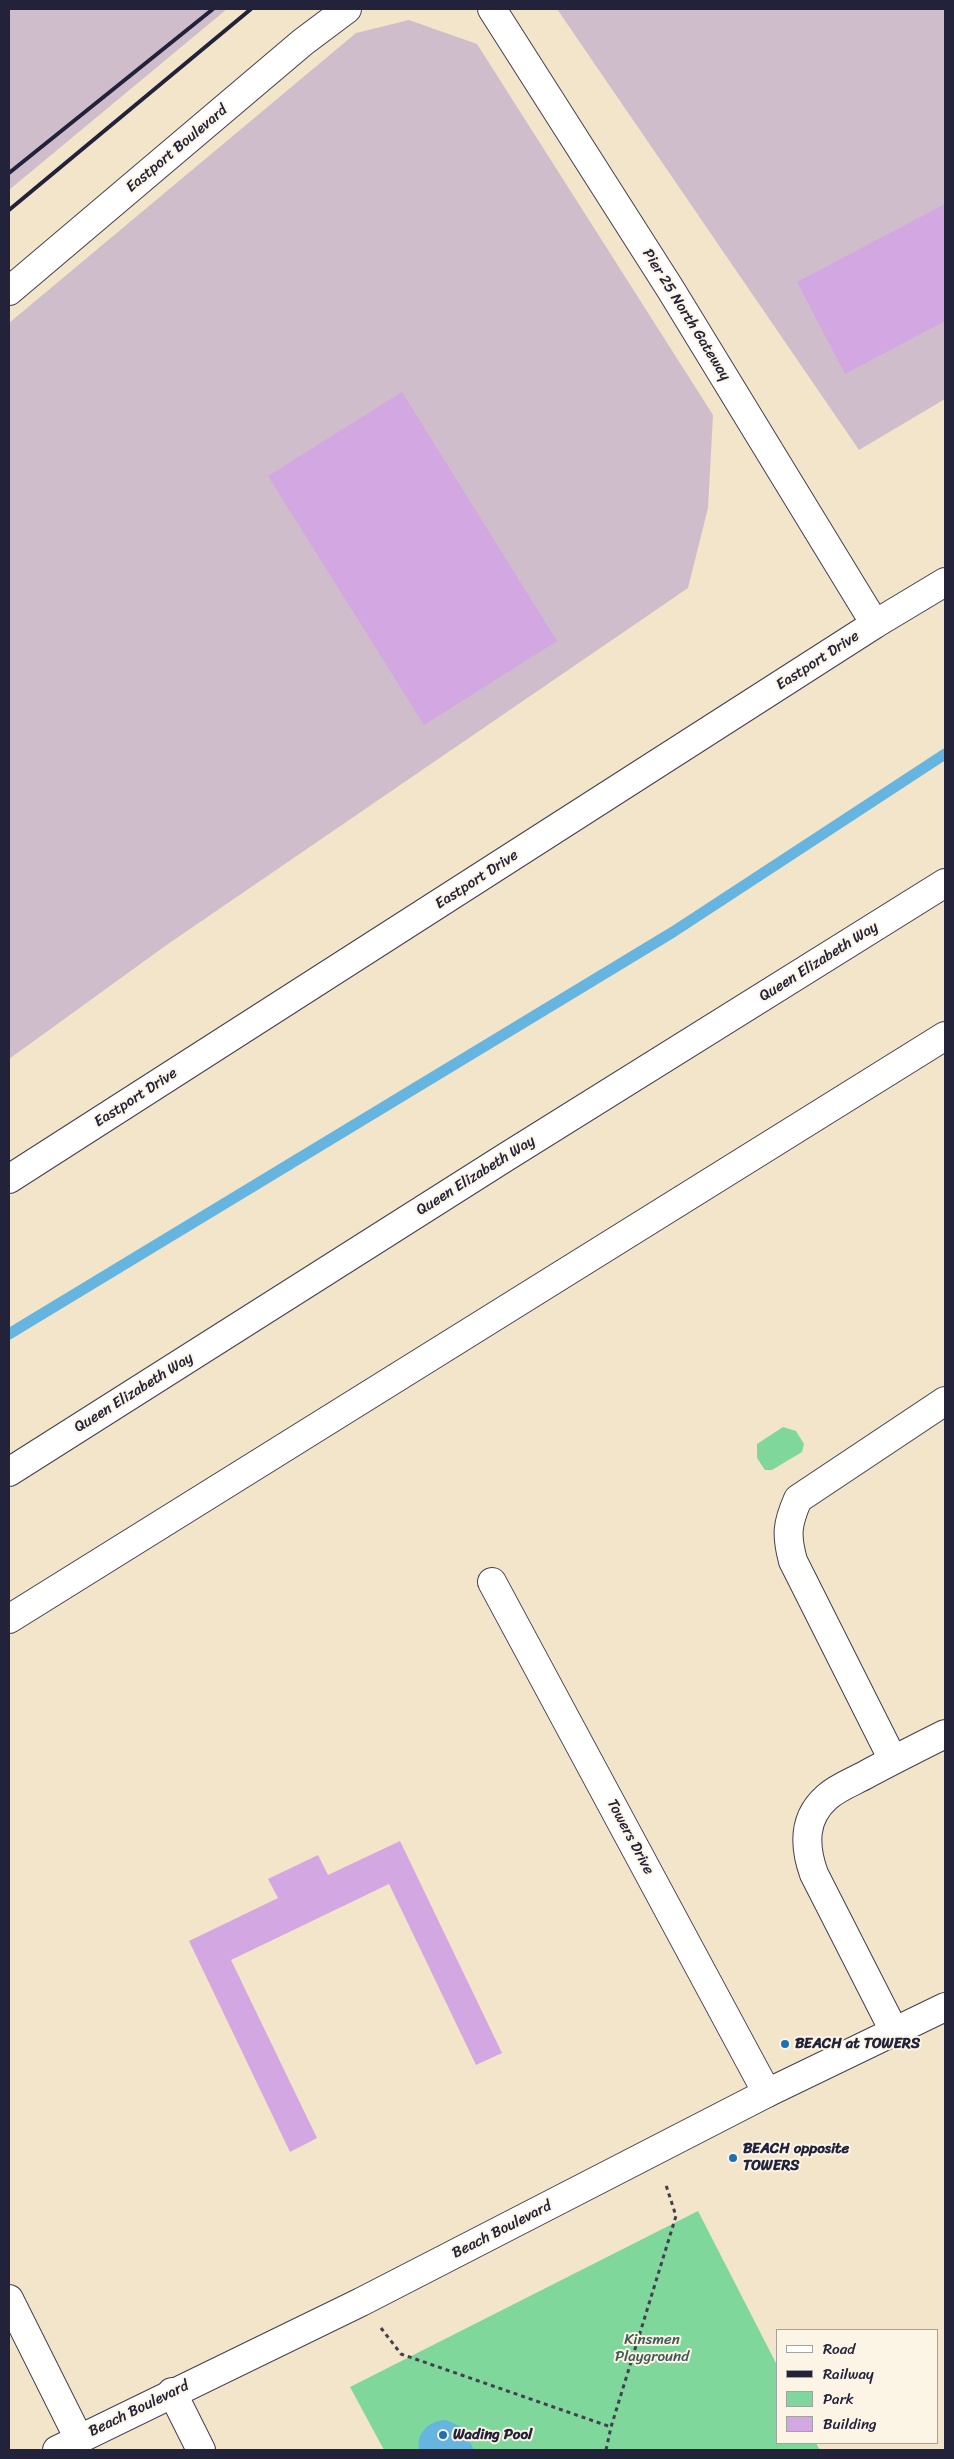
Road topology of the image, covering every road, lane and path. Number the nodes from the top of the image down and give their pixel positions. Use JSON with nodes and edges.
{"nodes":[{"id":1,"x":347,"y":9,"type":"edge"},
{"id":2,"x":492,"y":9,"type":"edge"},
{"id":3,"x":9,"y":291,"type":"edge"},
{"id":4,"x":945,"y":582,"type":"edge"},
{"id":5,"x":875,"y":624,"type":"junction"},
{"id":6,"x":945,"y":883,"type":"edge"},
{"id":7,"x":945,"y":1036,"type":"edge"},
{"id":8,"x":9,"y":1178,"type":"edge"},
{"id":9,"x":945,"y":1401,"type":"edge"},
{"id":10,"x":9,"y":1472,"type":"edge"},
{"id":11,"x":492,"y":1582,"type":"dead end"},
{"id":12,"x":9,"y":1618,"type":"edge"},
{"id":13,"x":945,"y":1734,"type":"edge"},
{"id":14,"x":893,"y":1760,"type":"junction"},
{"id":15,"x":945,"y":2007,"type":"edge"},
{"id":16,"x":895,"y":2033,"type":"junction"},
{"id":17,"x":767,"y":2093,"type":"junction"},
{"id":18,"x":654,"y":2151,"type":"junction"},
{"id":19,"x":9,"y":2299,"type":"edge"},
{"id":20,"x":362,"y":2302,"type":"junction"},
{"id":21,"x":172,"y":2392,"type":"junction"},
{"id":22,"x":611,"y":2427,"type":"junction"},
{"id":23,"x":68,"y":2445,"type":"edge"},
{"id":24,"x":201,"y":2450,"type":"edge"},
{"id":25,"x":606,"y":2450,"type":"edge"}],
"edges":[{"from":1,"to":3,"type":"main road","name":"Eastport Boulevard"},
{"from":2,"to":5,"type":"main road","name":"Pier 25 North Gateway"},
{"from":4,"to":5,"type":"main road","name":"Eastport Drive"},
{"from":5,"to":8,"type":"main road","name":"Eastport Drive"},
{"from":6,"to":10,"type":"main road","name":"Queen Elizabeth Way"},
{"from":7,"to":12,"type":"main road"},
{"from":9,"to":14,"type":"main road"},
{"from":11,"to":17,"type":"main road","name":"Towers Drive"},
{"from":13,"to":14,"type":"main road"},
{"from":14,"to":16,"type":"main road"},
{"from":15,"to":16,"type":"main road","name":"Beach Boulevard"},
{"from":16,"to":17,"type":"main road","name":"Beach Boulevard"},
{"from":17,"to":18,"type":"main road","name":"Beach Boulevard"},
{"from":18,"to":20,"type":"main road","name":"Beach Boulevard"},
{"from":18,"to":22,"type":"path"},
{"from":19,"to":23,"type":"main road"},
{"from":20,"to":21,"type":"main road","name":"Beach Boulevard"},
{"from":20,"to":22,"type":"path"},
{"from":21,"to":23,"type":"main road","name":"Beach Boulevard"},
{"from":21,"to":24,"type":"main road"},
{"from":22,"to":25,"type":"path"}]}
